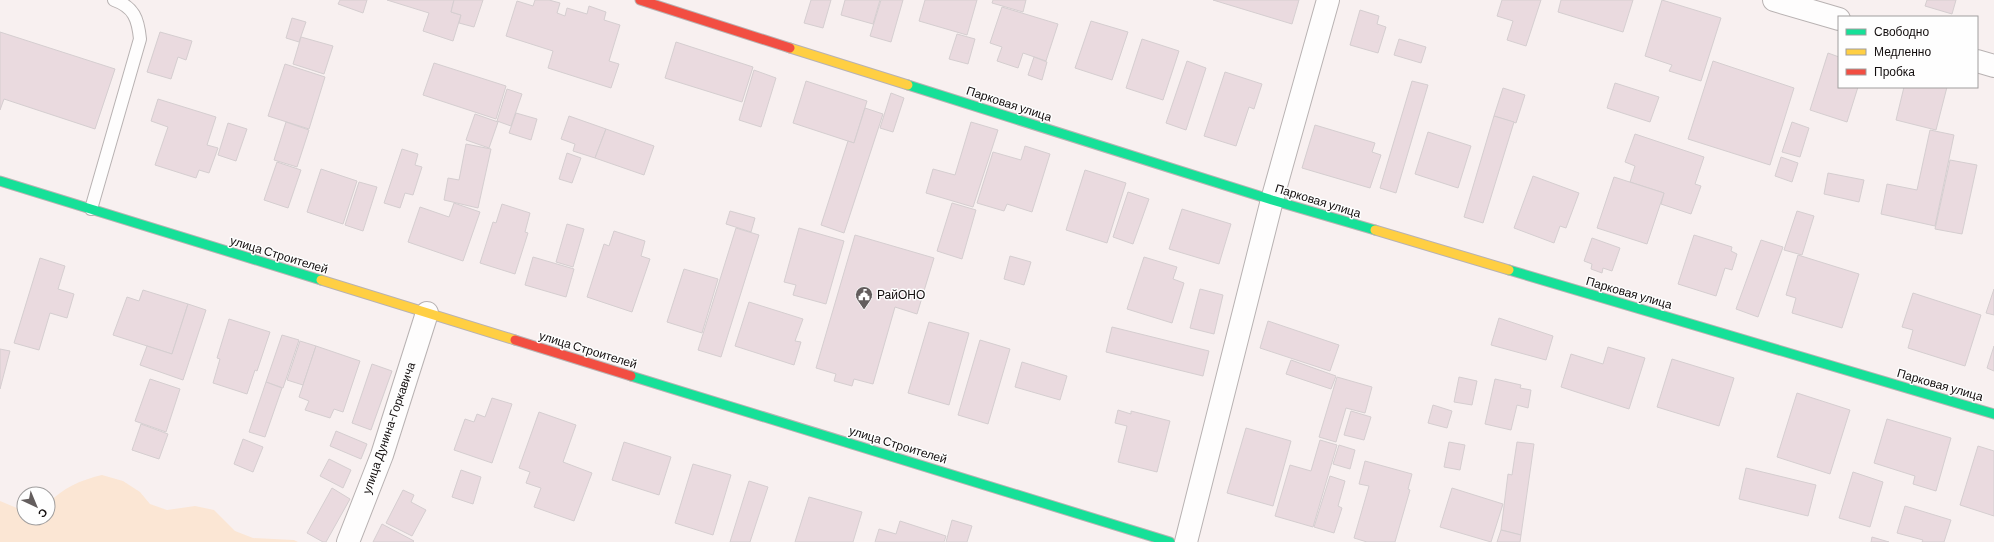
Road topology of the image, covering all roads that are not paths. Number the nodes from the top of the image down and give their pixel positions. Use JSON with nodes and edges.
{"nodes":[{"id":1,"x":114,"y":0,"type":"edge"},
{"id":2,"x":640,"y":0,"type":"edge"},
{"id":3,"x":1328,"y":0,"type":"edge"},
{"id":4,"x":1774,"y":0,"type":"edge"},
{"id":5,"x":1838,"y":19,"type":"edge"},
{"id":6,"x":1978,"y":61,"type":"edge"},
{"id":7,"x":1994,"y":66,"type":"edge"},
{"id":8,"x":0,"y":181,"type":"edge"},
{"id":9,"x":1272,"y":200,"type":"junction"},
{"id":10,"x":91,"y":208,"type":"junction"},
{"id":11,"x":427,"y":314,"type":"junction"},
{"id":12,"x":1994,"y":414,"type":"edge"},
{"id":13,"x":348,"y":542,"type":"edge"},
{"id":14,"x":1170,"y":542,"type":"edge"},
{"id":15,"x":1186,"y":542,"type":"edge"}],
"edges":[{"from":1,"to":10,"type":"lane"},
{"from":2,"to":9,"type":"street","name":"Парковая улица"},
{"from":3,"to":9,"type":"street"},
{"from":4,"to":5,"type":"street"},
{"from":6,"to":7,"type":"street"},
{"from":8,"to":10,"type":"street","name":"улица Строителей"},
{"from":9,"to":12,"type":"street","name":"Парковая улица"},
{"from":9,"to":15,"type":"street"},
{"from":10,"to":11,"type":"street","name":"улица Строителей"},
{"from":11,"to":13,"type":"street","name":"улица Дунина-Горкавича"},
{"from":11,"to":14,"type":"street","name":"улица Строителей"}]}
